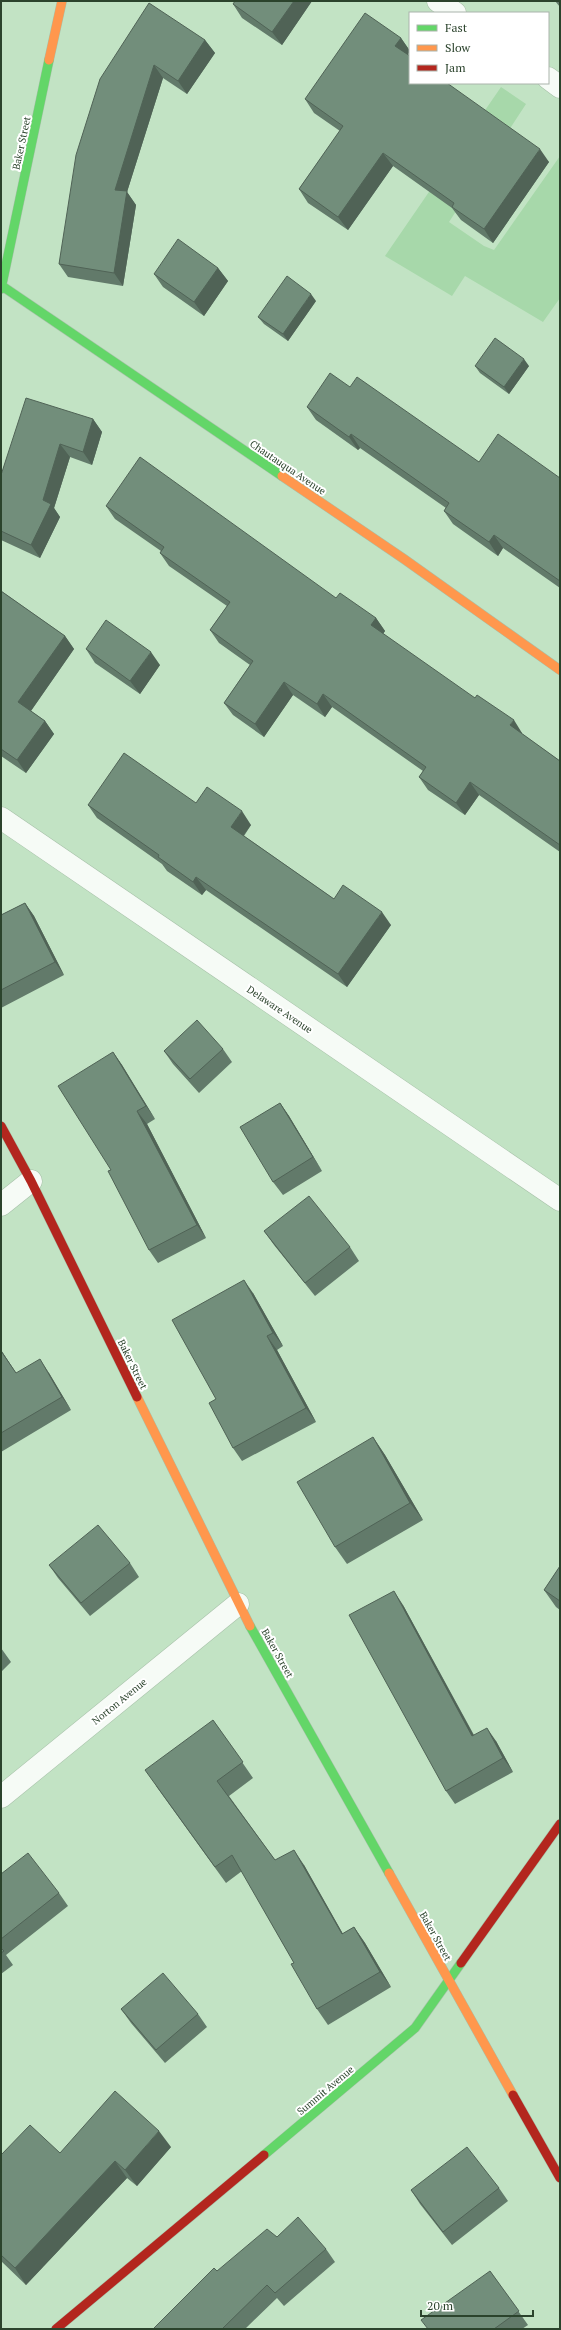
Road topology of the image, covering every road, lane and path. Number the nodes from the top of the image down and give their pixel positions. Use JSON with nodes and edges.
{"nodes":[{"id":1,"x":62,"y":1,"type":"edge"},
{"id":2,"x":438,"y":1,"type":"edge"},
{"id":3,"x":454,"y":12,"type":"edge"},
{"id":4,"x":549,"y":79,"type":"edge"},
{"id":5,"x":560,"y":87,"type":"edge"},
{"id":6,"x":1,"y":287,"type":"edge"},
{"id":7,"x":560,"y":670,"type":"edge"},
{"id":8,"x":1,"y":818,"type":"edge"},
{"id":9,"x":1,"y":1126,"type":"edge"},
{"id":10,"x":31,"y":1181,"type":"junction"},
{"id":11,"x":560,"y":1200,"type":"edge"},
{"id":12,"x":1,"y":1205,"type":"edge"},
{"id":13,"x":238,"y":1604,"type":"junction"},
{"id":14,"x":1,"y":1797,"type":"edge"},
{"id":15,"x":560,"y":1824,"type":"edge"},
{"id":16,"x":449,"y":1982,"type":"junction"},
{"id":17,"x":560,"y":2178,"type":"edge"},
{"id":18,"x":56,"y":2329,"type":"edge"}],
"edges":[{"from":1,"to":6,"type":"street","name":"Baker Street"},
{"from":2,"to":3,"type":"street"},
{"from":4,"to":5,"type":"street"},
{"from":6,"to":7,"type":"street","name":"Chautauqua Avenue"},
{"from":8,"to":11,"type":"street","name":"Delaware Avenue"},
{"from":9,"to":10,"type":"street","name":"Baker Street"},
{"from":10,"to":12,"type":"street"},
{"from":10,"to":13,"type":"street","name":"Baker Street"},
{"from":13,"to":14,"type":"street","name":"Norton Avenue"},
{"from":13,"to":16,"type":"street","name":"Baker Street"},
{"from":15,"to":16,"type":"street","name":"Summit Avenue"},
{"from":16,"to":17,"type":"street","name":"Baker Street"},
{"from":16,"to":18,"type":"street","name":"Summit Avenue"}]}
